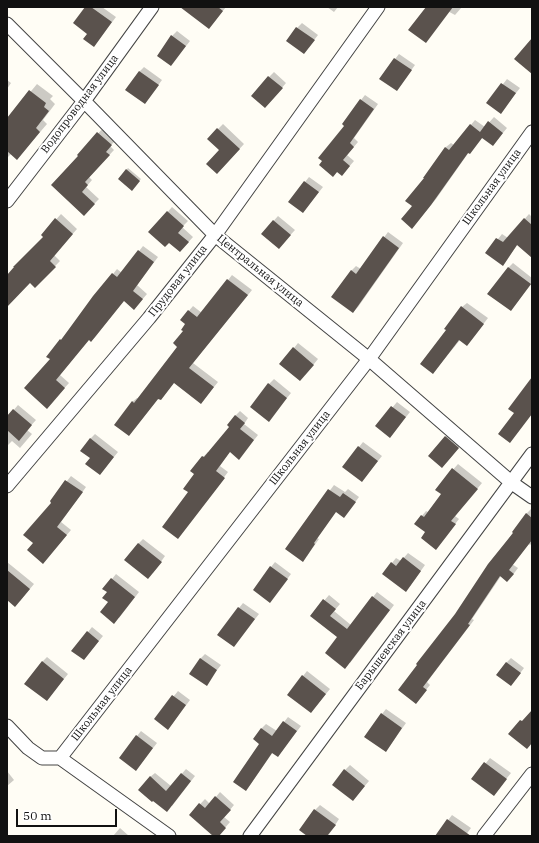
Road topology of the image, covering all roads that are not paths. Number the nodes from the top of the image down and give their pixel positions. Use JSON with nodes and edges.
{"nodes":[{"id":1,"x":152,"y":7,"type":"edge"},
{"id":2,"x":378,"y":7,"type":"edge"},
{"id":3,"x":7,"y":24,"type":"edge"},
{"id":4,"x":84,"y":101,"type":"junction"},
{"id":5,"x":532,"y":132,"type":"edge"},
{"id":6,"x":7,"y":201,"type":"edge"},
{"id":7,"x":214,"y":235,"type":"junction"},
{"id":8,"x":369,"y":359,"type":"junction"},
{"id":9,"x":532,"y":454,"type":"edge"},
{"id":10,"x":512,"y":483,"type":"junction"},
{"id":11,"x":7,"y":486,"type":"edge"},
{"id":12,"x":532,"y":497,"type":"edge"},
{"id":13,"x":7,"y":726,"type":"edge"},
{"id":14,"x":60,"y":758,"type":"junction"},
{"id":15,"x":532,"y":774,"type":"edge"},
{"id":16,"x":169,"y":836,"type":"edge"},
{"id":17,"x":250,"y":836,"type":"edge"},
{"id":18,"x":484,"y":836,"type":"edge"}],
"edges":[{"from":1,"to":4,"type":"street","name":"Водопроводная улица"},
{"from":2,"to":7,"type":"street","name":"Прудовая улица"},
{"from":3,"to":4,"type":"street","name":"Центральная улица"},
{"from":4,"to":6,"type":"street","name":"Водопроводная улица"},
{"from":4,"to":7,"type":"street","name":"Центральная улица"},
{"from":5,"to":8,"type":"street","name":"Школьная улица"},
{"from":7,"to":8,"type":"street","name":"Центральная улица"},
{"from":7,"to":11,"type":"street","name":"Прудовая улица"},
{"from":8,"to":10,"type":"street","name":"Центральная улица"},
{"from":8,"to":14,"type":"street","name":"Школьная улица"},
{"from":9,"to":10,"type":"street","name":"Барышевская улица"},
{"from":10,"to":12,"type":"street","name":"Центральная улица"},
{"from":10,"to":17,"type":"street","name":"Барышевская улица"},
{"from":13,"to":14,"type":"street"},
{"from":14,"to":16,"type":"street"},
{"from":15,"to":18,"type":"street"}]}
